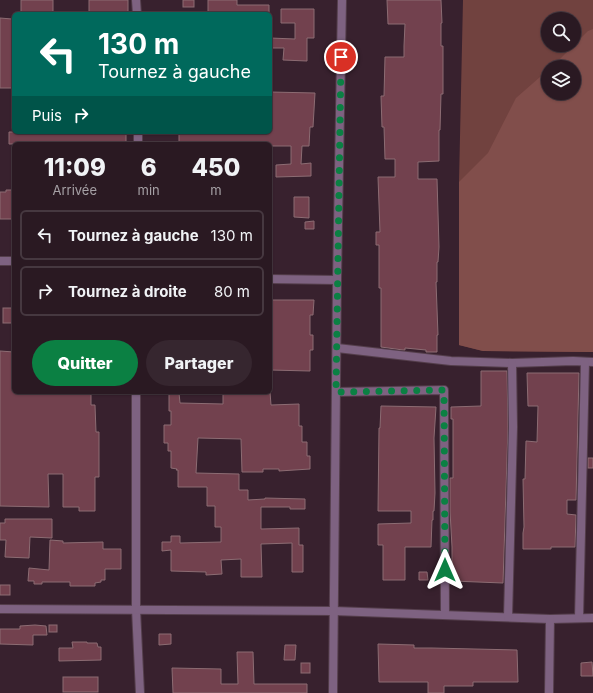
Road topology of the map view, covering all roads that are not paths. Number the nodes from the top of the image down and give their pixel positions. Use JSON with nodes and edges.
{"nodes":[{"id":1,"x":136,"y":0,"type":"edge"},
{"id":2,"x":342,"y":0,"type":"edge"},
{"id":3,"x":137,"y":12,"type":"edge"},
{"id":4,"x":0,"y":261,"type":"edge"},
{"id":5,"x":12,"y":261,"type":"edge"},
{"id":6,"x":272,"y":279,"type":"edge"},
{"id":7,"x":337,"y":280,"type":"junction"},
{"id":8,"x":337,"y":348,"type":"junction"},
{"id":9,"x":589,"y":362,"type":"edge"},
{"id":10,"x":512,"y":363,"type":"junction"},
{"id":11,"x":336,"y":392,"type":"junction"},
{"id":12,"x":136,"y":394,"type":"edge"},
{"id":13,"x":0,"y":609,"type":"edge"},
{"id":14,"x":136,"y":610,"type":"junction"},
{"id":15,"x":334,"y":611,"type":"junction"},
{"id":16,"x":445,"y":615,"type":"junction"},
{"id":17,"x":508,"y":617,"type":"junction"},
{"id":18,"x":550,"y":618,"type":"junction"},
{"id":19,"x":579,"y":618,"type":"junction"},
{"id":20,"x":593,"y":618,"type":"edge"},
{"id":21,"x":140,"y":693,"type":"edge"},
{"id":22,"x":333,"y":693,"type":"edge"},
{"id":23,"x":549,"y":693,"type":"edge"}],
"edges":[{"from":1,"to":3,"type":"street"},
{"from":2,"to":7,"type":"street"},
{"from":4,"to":5,"type":"street"},
{"from":6,"to":7,"type":"street"},
{"from":7,"to":8,"type":"street"},
{"from":8,"to":10,"type":"street"},
{"from":8,"to":11,"type":"street"},
{"from":9,"to":10,"type":"street"},
{"from":9,"to":19,"type":"street"},
{"from":10,"to":17,"type":"street"},
{"from":11,"to":15,"type":"street"},
{"from":11,"to":16,"type":"street"},
{"from":12,"to":14,"type":"street"},
{"from":13,"to":14,"type":"street"},
{"from":14,"to":15,"type":"street"},
{"from":14,"to":21,"type":"street"},
{"from":15,"to":16,"type":"street"},
{"from":15,"to":22,"type":"street"},
{"from":16,"to":17,"type":"street"},
{"from":17,"to":18,"type":"street"},
{"from":18,"to":19,"type":"street"},
{"from":18,"to":23,"type":"street"},
{"from":19,"to":20,"type":"street"}]}
